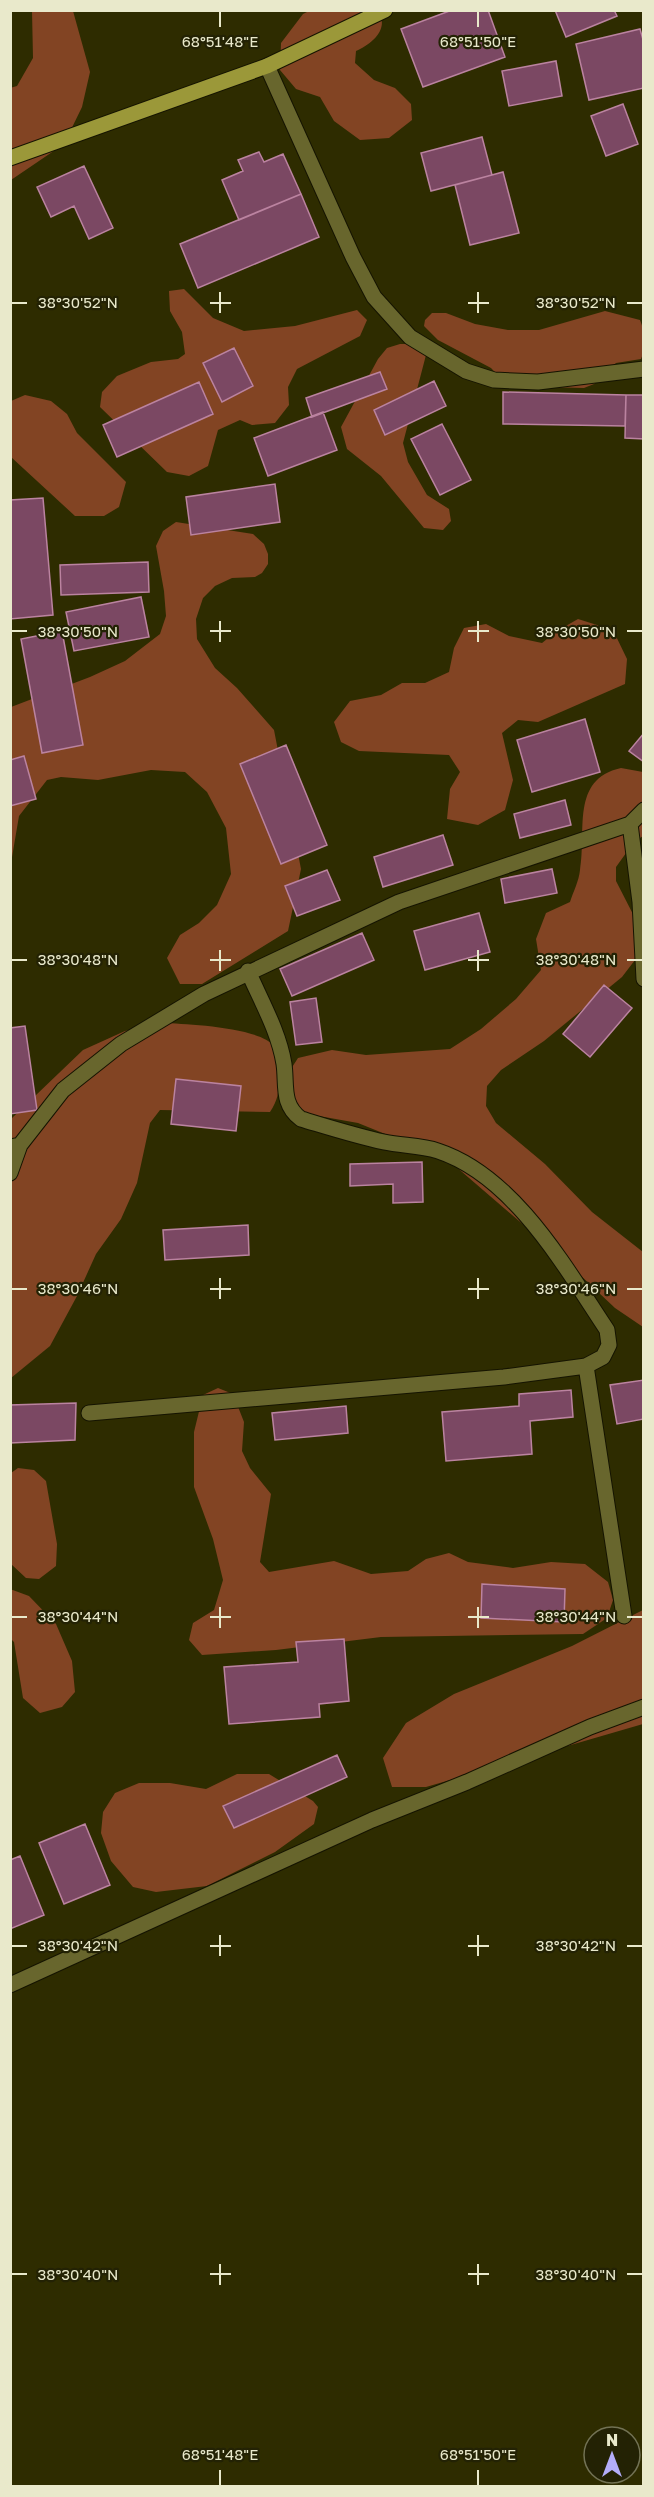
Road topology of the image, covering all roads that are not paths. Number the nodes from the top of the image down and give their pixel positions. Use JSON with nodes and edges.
{"nodes":[{"id":1,"x":385,"y":10,"type":"edge"},
{"id":2,"x":267,"y":66,"type":"junction"},
{"id":3,"x":10,"y":158,"type":"edge"},
{"id":4,"x":644,"y":369,"type":"edge"},
{"id":5,"x":644,"y":810,"type":"edge"},
{"id":6,"x":630,"y":824,"type":"junction"},
{"id":7,"x":248,"y":971,"type":"junction"},
{"id":8,"x":644,"y":979,"type":"edge"},
{"id":9,"x":15,"y":1146,"type":"edge"},
{"id":10,"x":10,"y":1173,"type":"edge"},
{"id":11,"x":586,"y":1366,"type":"junction"},
{"id":12,"x":89,"y":1413,"type":"dead end"},
{"id":13,"x":624,"y":1616,"type":"dead end"},
{"id":14,"x":644,"y":1707,"type":"edge"},
{"id":15,"x":10,"y":1986,"type":"edge"}],
"edges":[{"from":1,"to":2,"type":"main road"},
{"from":2,"to":3,"type":"main road"},
{"from":2,"to":4,"type":"street"},
{"from":5,"to":6,"type":"street"},
{"from":6,"to":7,"type":"street"},
{"from":6,"to":8,"type":"street"},
{"from":7,"to":9,"type":"street"},
{"from":7,"to":11,"type":"street"},
{"from":9,"to":10,"type":"street"},
{"from":11,"to":12,"type":"street"},
{"from":11,"to":13,"type":"street"},
{"from":14,"to":15,"type":"street"}]}
